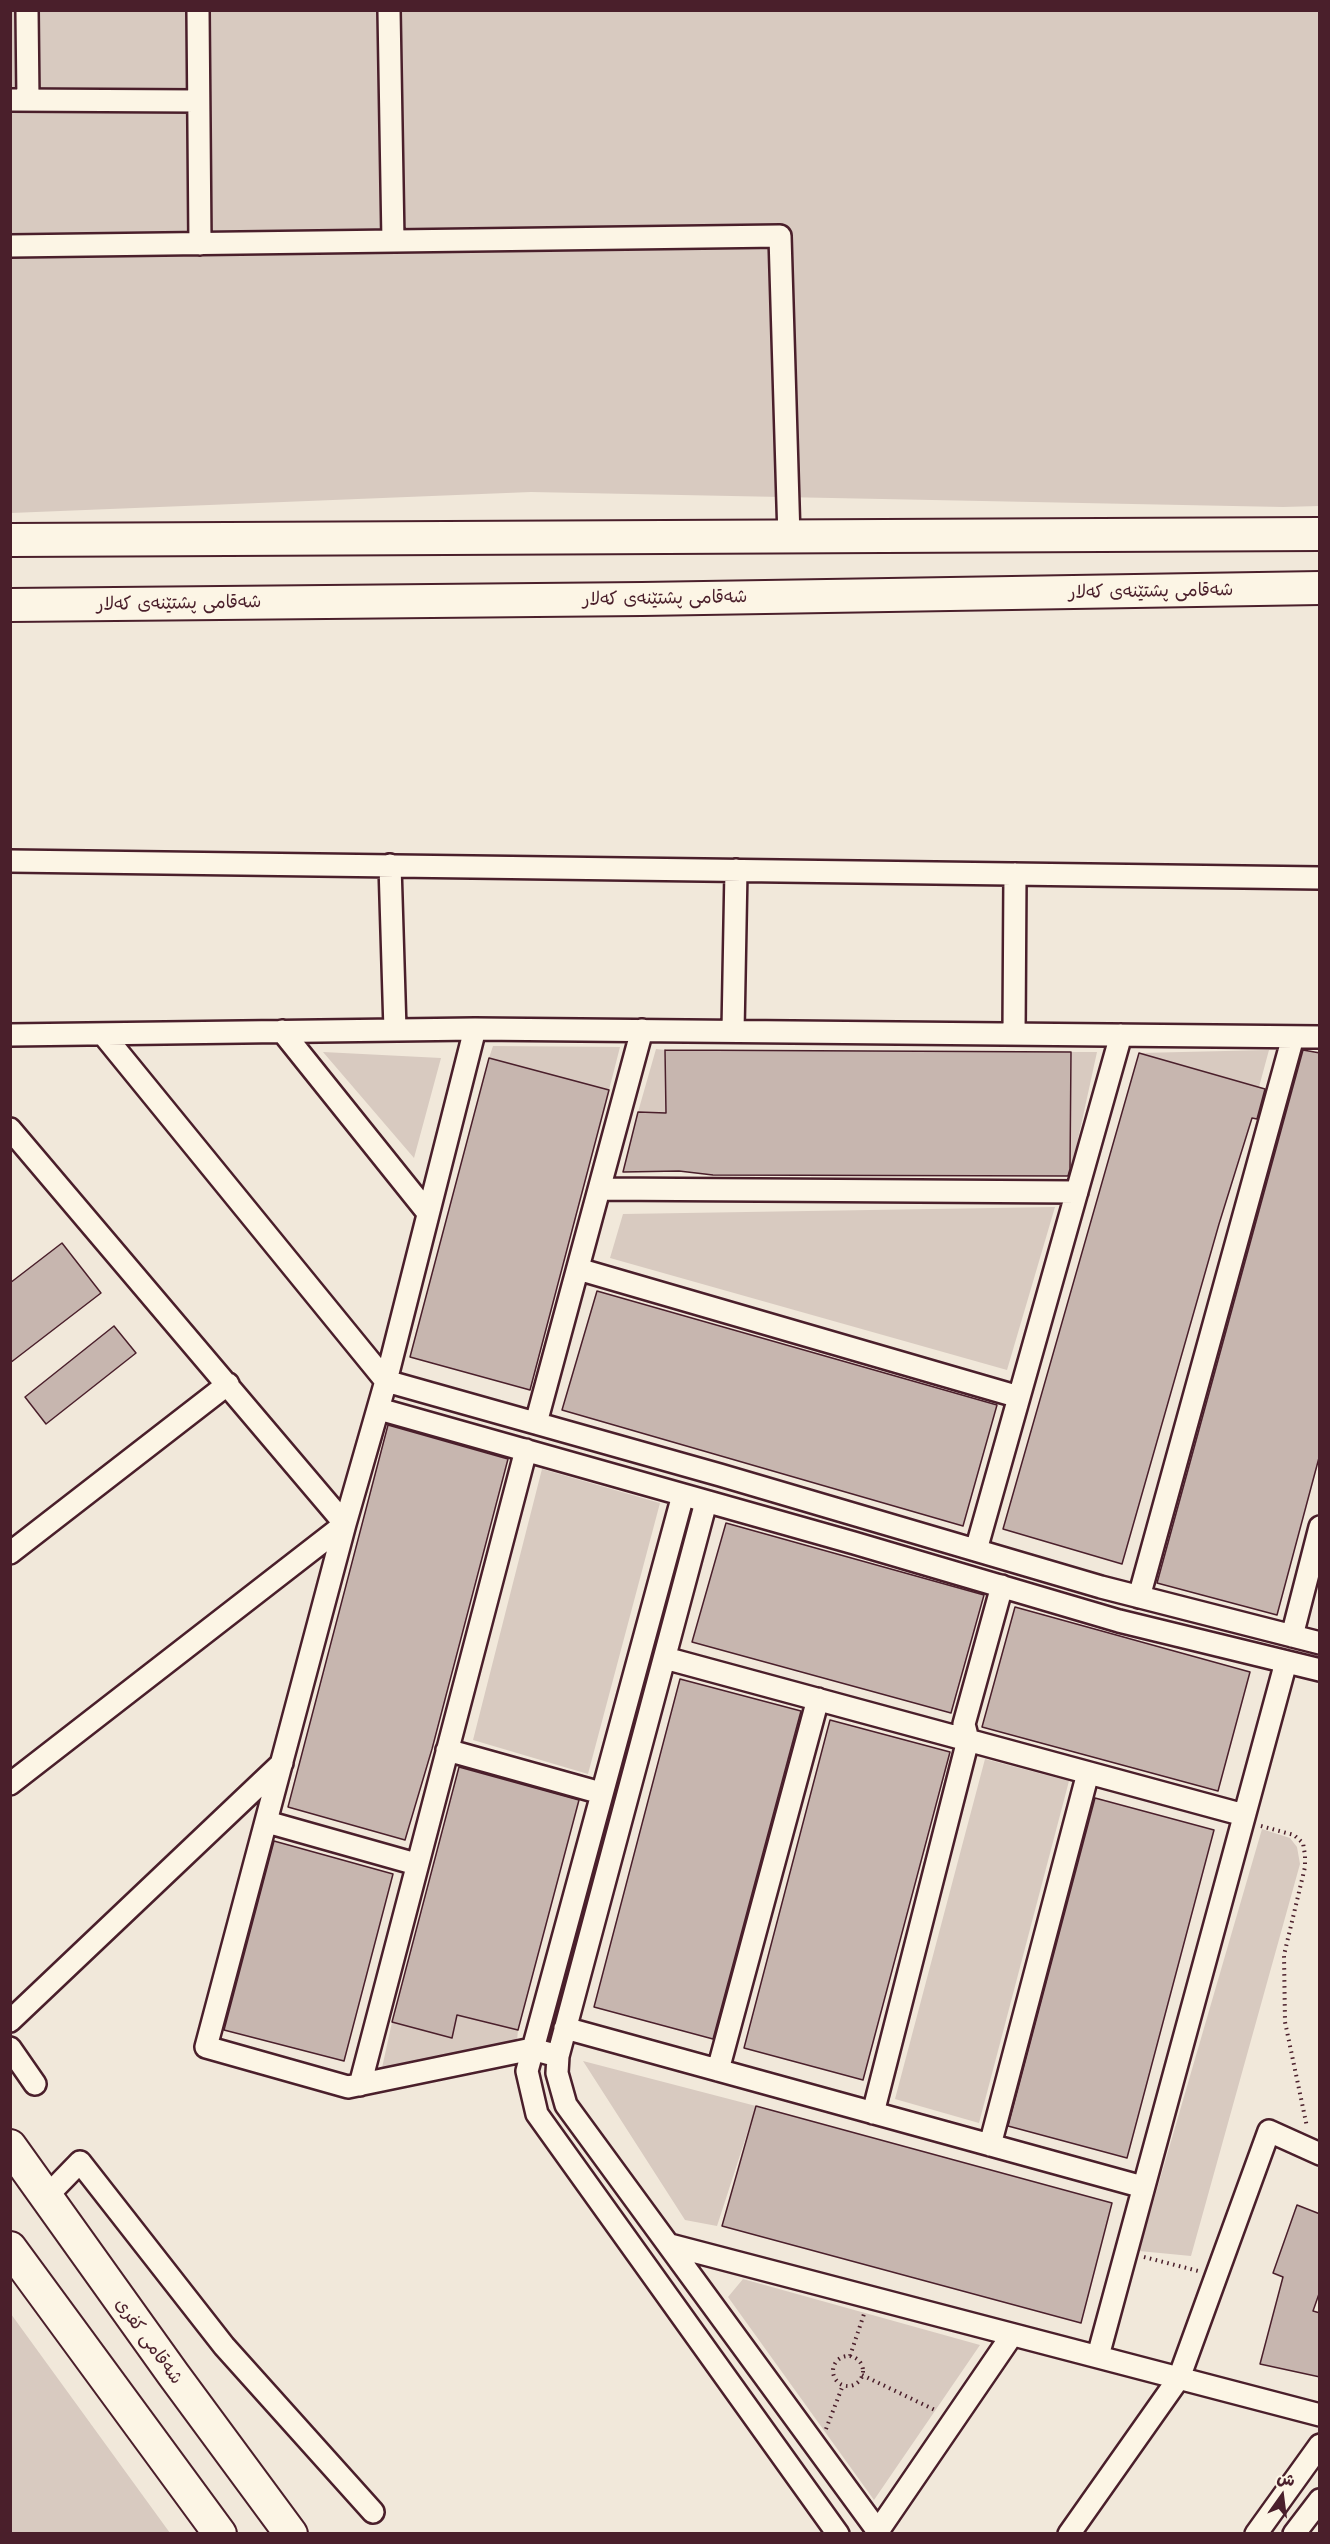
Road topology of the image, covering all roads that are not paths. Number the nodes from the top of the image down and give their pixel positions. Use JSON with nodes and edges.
{"nodes":[{"id":1,"x":27,"y":10,"type":"edge"},
{"id":2,"x":198,"y":10,"type":"edge"},
{"id":3,"x":389,"y":10,"type":"edge"},
{"id":4,"x":19,"y":100,"type":"edge"},
{"id":5,"x":198,"y":101,"type":"junction"},
{"id":6,"x":393,"y":241,"type":"junction"},
{"id":7,"x":200,"y":244,"type":"junction"},
{"id":8,"x":10,"y":246,"type":"edge"},
{"id":9,"x":1320,"y":534,"type":"edge"},
{"id":10,"x":789,"y":538,"type":"junction"},
{"id":11,"x":10,"y":540,"type":"edge"},
{"id":12,"x":1320,"y":588,"type":"edge"},
{"id":13,"x":10,"y":605,"type":"edge"},
{"id":14,"x":10,"y":861,"type":"edge"},
{"id":15,"x":390,"y":865,"type":"junction"},
{"id":16,"x":736,"y":870,"type":"junction"},
{"id":17,"x":1015,"y":874,"type":"junction"},
{"id":18,"x":1320,"y":878,"type":"edge"},
{"id":19,"x":475,"y":1029,"type":"junction"},
{"id":20,"x":395,"y":1030,"type":"junction"},
{"id":21,"x":642,"y":1030,"type":"junction"},
{"id":22,"x":282,"y":1031,"type":"junction"},
{"id":23,"x":733,"y":1031,"type":"junction"},
{"id":24,"x":103,"y":1034,"type":"junction"},
{"id":25,"x":1014,"y":1034,"type":"junction"},
{"id":26,"x":10,"y":1035,"type":"edge"},
{"id":27,"x":1121,"y":1035,"type":"junction"},
{"id":28,"x":1293,"y":1037,"type":"junction"},
{"id":29,"x":1320,"y":1037,"type":"edge"},
{"id":30,"x":10,"y":1129,"type":"edge"},
{"id":31,"x":600,"y":1189,"type":"junction"},
{"id":32,"x":1077,"y":1192,"type":"junction"},
{"id":33,"x":428,"y":1213,"type":"junction"},
{"id":34,"x":578,"y":1269,"type":"junction"},
{"id":35,"x":386,"y":1381,"type":"junction"},
{"id":36,"x":228,"y":1384,"type":"junction"},
{"id":37,"x":1019,"y":1397,"type":"junction"},
{"id":38,"x":379,"y":1409,"type":"junction"},
{"id":39,"x":536,"y":1424,"type":"junction"},
{"id":40,"x":526,"y":1450,"type":"junction"},
{"id":41,"x":682,"y":1495,"type":"junction"},
{"id":42,"x":706,"y":1502,"type":"junction"},
{"id":43,"x":345,"y":1524,"type":"junction"},
{"id":44,"x":1320,"y":1527,"type":"edge"},
{"id":45,"x":976,"y":1550,"type":"junction"},
{"id":46,"x":10,"y":1553,"type":"edge"},
{"id":47,"x":1002,"y":1586,"type":"junction"},
{"id":48,"x":1138,"y":1597,"type":"junction"},
{"id":49,"x":1292,"y":1636,"type":"junction"},
{"id":50,"x":1319,"y":1640,"type":"edge"},
{"id":51,"x":664,"y":1658,"type":"junction"},
{"id":52,"x":1286,"y":1662,"type":"junction"},
{"id":53,"x":1320,"y":1670,"type":"edge"},
{"id":54,"x":818,"y":1699,"type":"junction"},
{"id":55,"x":968,"y":1740,"type":"junction"},
{"id":56,"x":447,"y":1750,"type":"junction"},
{"id":57,"x":282,"y":1763,"type":"junction"},
{"id":58,"x":1088,"y":1773,"type":"junction"},
{"id":59,"x":10,"y":1784,"type":"edge"},
{"id":60,"x":601,"y":1793,"type":"junction"},
{"id":61,"x":1243,"y":1819,"type":"junction"},
{"id":62,"x":267,"y":1822,"type":"junction"},
{"id":63,"x":417,"y":1864,"type":"junction"},
{"id":64,"x":573,"y":1897,"type":"junction"},
{"id":65,"x":598,"y":1904,"type":"junction"},
{"id":66,"x":10,"y":2021,"type":"edge"},
{"id":67,"x":565,"y":2028,"type":"junction"},
{"id":68,"x":10,"y":2049,"type":"edge"},
{"id":69,"x":532,"y":2049,"type":"junction"},
{"id":70,"x":558,"y":2056,"type":"junction"},
{"id":71,"x":718,"y":2070,"type":"junction"},
{"id":72,"x":35,"y":2084,"type":"dead end"},
{"id":73,"x":360,"y":2085,"type":"junction"},
{"id":74,"x":873,"y":2113,"type":"junction"},
{"id":75,"x":990,"y":2145,"type":"junction"},
{"id":76,"x":10,"y":2146,"type":"edge"},
{"id":77,"x":1316,"y":2152,"type":"edge"},
{"id":78,"x":1143,"y":2187,"type":"junction"},
{"id":79,"x":46,"y":2197,"type":"junction"},
{"id":80,"x":670,"y":2245,"type":"junction"},
{"id":81,"x":10,"y":2248,"type":"edge"},
{"id":82,"x":1012,"y":2335,"type":"junction"},
{"id":83,"x":1098,"y":2356,"type":"junction"},
{"id":84,"x":1179,"y":2378,"type":"junction"},
{"id":85,"x":1320,"y":2415,"type":"edge"},
{"id":86,"x":1320,"y":2445,"type":"edge"},
{"id":87,"x":1320,"y":2500,"type":"edge"},
{"id":88,"x":373,"y":2512,"type":"dead end"},
{"id":89,"x":879,"y":2532,"type":"edge"},
{"id":90,"x":220,"y":2534,"type":"edge"},
{"id":91,"x":291,"y":2534,"type":"edge"},
{"id":92,"x":838,"y":2534,"type":"edge"},
{"id":93,"x":1069,"y":2534,"type":"edge"},
{"id":94,"x":1256,"y":2534,"type":"edge"},
{"id":95,"x":1294,"y":2534,"type":"edge"}],
"edges":[{"from":1,"to":4,"type":"street"},
{"from":2,"to":5,"type":"street"},
{"from":3,"to":6,"type":"street"},
{"from":4,"to":5,"type":"street"},
{"from":5,"to":7,"type":"street"},
{"from":6,"to":7,"type":"street"},
{"from":6,"to":10,"type":"street"},
{"from":7,"to":8,"type":"street"},
{"from":9,"to":10,"type":"highway"},
{"from":10,"to":11,"type":"highway"},
{"from":12,"to":13,"type":"highway","name":"شەقامی پشتێنەی کەلار"},
{"from":14,"to":15,"type":"street"},
{"from":15,"to":16,"type":"street"},
{"from":15,"to":20,"type":"street"},
{"from":16,"to":17,"type":"street"},
{"from":16,"to":23,"type":"street"},
{"from":17,"to":18,"type":"street"},
{"from":17,"to":25,"type":"street"},
{"from":19,"to":20,"type":"street"},
{"from":19,"to":21,"type":"street"},
{"from":19,"to":33,"type":"street"},
{"from":20,"to":22,"type":"street"},
{"from":21,"to":23,"type":"street"},
{"from":21,"to":31,"type":"street"},
{"from":22,"to":24,"type":"street"},
{"from":22,"to":33,"type":"street"},
{"from":23,"to":25,"type":"street"},
{"from":24,"to":26,"type":"street"},
{"from":24,"to":35,"type":"street"},
{"from":25,"to":27,"type":"street"},
{"from":27,"to":28,"type":"street"},
{"from":27,"to":32,"type":"street"},
{"from":28,"to":29,"type":"street"},
{"from":28,"to":48,"type":"street"},
{"from":30,"to":36,"type":"street"},
{"from":31,"to":32,"type":"street"},
{"from":31,"to":34,"type":"street"},
{"from":32,"to":37,"type":"street"},
{"from":33,"to":35,"type":"street"},
{"from":34,"to":37,"type":"street"},
{"from":34,"to":39,"type":"street"},
{"from":35,"to":38,"type":"street"},
{"from":35,"to":39,"type":"street"},
{"from":36,"to":43,"type":"street"},
{"from":36,"to":46,"type":"street"},
{"from":37,"to":45,"type":"street"},
{"from":38,"to":40,"type":"street"},
{"from":38,"to":43,"type":"street"},
{"from":39,"to":45,"type":"street"},
{"from":40,"to":41,"type":"street"},
{"from":40,"to":56,"type":"street"},
{"from":41,"to":42,"type":"street"},
{"from":41,"to":60,"type":"street"},
{"from":42,"to":47,"type":"street"},
{"from":42,"to":51,"type":"street"},
{"from":43,"to":57,"type":"street"},
{"from":43,"to":59,"type":"street"},
{"from":44,"to":49,"type":"street"},
{"from":45,"to":48,"type":"street"},
{"from":47,"to":52,"type":"street"},
{"from":47,"to":55,"type":"street"},
{"from":48,"to":49,"type":"street"},
{"from":49,"to":50,"type":"street"},
{"from":51,"to":54,"type":"street"},
{"from":51,"to":65,"type":"street"},
{"from":52,"to":53,"type":"street"},
{"from":52,"to":61,"type":"street"},
{"from":54,"to":55,"type":"street"},
{"from":54,"to":71,"type":"street"},
{"from":55,"to":58,"type":"street"},
{"from":55,"to":74,"type":"street"},
{"from":56,"to":60,"type":"street"},
{"from":56,"to":63,"type":"street"},
{"from":57,"to":62,"type":"street"},
{"from":57,"to":66,"type":"street"},
{"from":58,"to":61,"type":"street"},
{"from":58,"to":75,"type":"street"},
{"from":60,"to":64,"type":"street"},
{"from":61,"to":78,"type":"street"},
{"from":62,"to":63,"type":"street"},
{"from":62,"to":73,"type":"street"},
{"from":63,"to":73,"type":"street"},
{"from":64,"to":65,"type":"street"},
{"from":64,"to":69,"type":"street"},
{"from":65,"to":67,"type":"street"},
{"from":67,"to":70,"type":"street"},
{"from":67,"to":71,"type":"street"},
{"from":68,"to":72,"type":"street"},
{"from":69,"to":70,"type":"street"},
{"from":69,"to":73,"type":"street"},
{"from":69,"to":92,"type":"street"},
{"from":70,"to":80,"type":"street"},
{"from":71,"to":74,"type":"street"},
{"from":74,"to":75,"type":"street"},
{"from":75,"to":78,"type":"street"},
{"from":76,"to":79,"type":"highway","name":"شەقامی کفری"},
{"from":77,"to":84,"type":"street"},
{"from":78,"to":83,"type":"street"},
{"from":79,"to":88,"type":"street"},
{"from":79,"to":91,"type":"highway","name":"شەقامی کفری"},
{"from":80,"to":82,"type":"street"},
{"from":80,"to":89,"type":"street"},
{"from":81,"to":90,"type":"highway"},
{"from":82,"to":83,"type":"street"},
{"from":82,"to":89,"type":"street"},
{"from":83,"to":84,"type":"street"},
{"from":84,"to":85,"type":"street"},
{"from":84,"to":93,"type":"street"},
{"from":86,"to":94,"type":"street"},
{"from":87,"to":95,"type":"street"}]}
